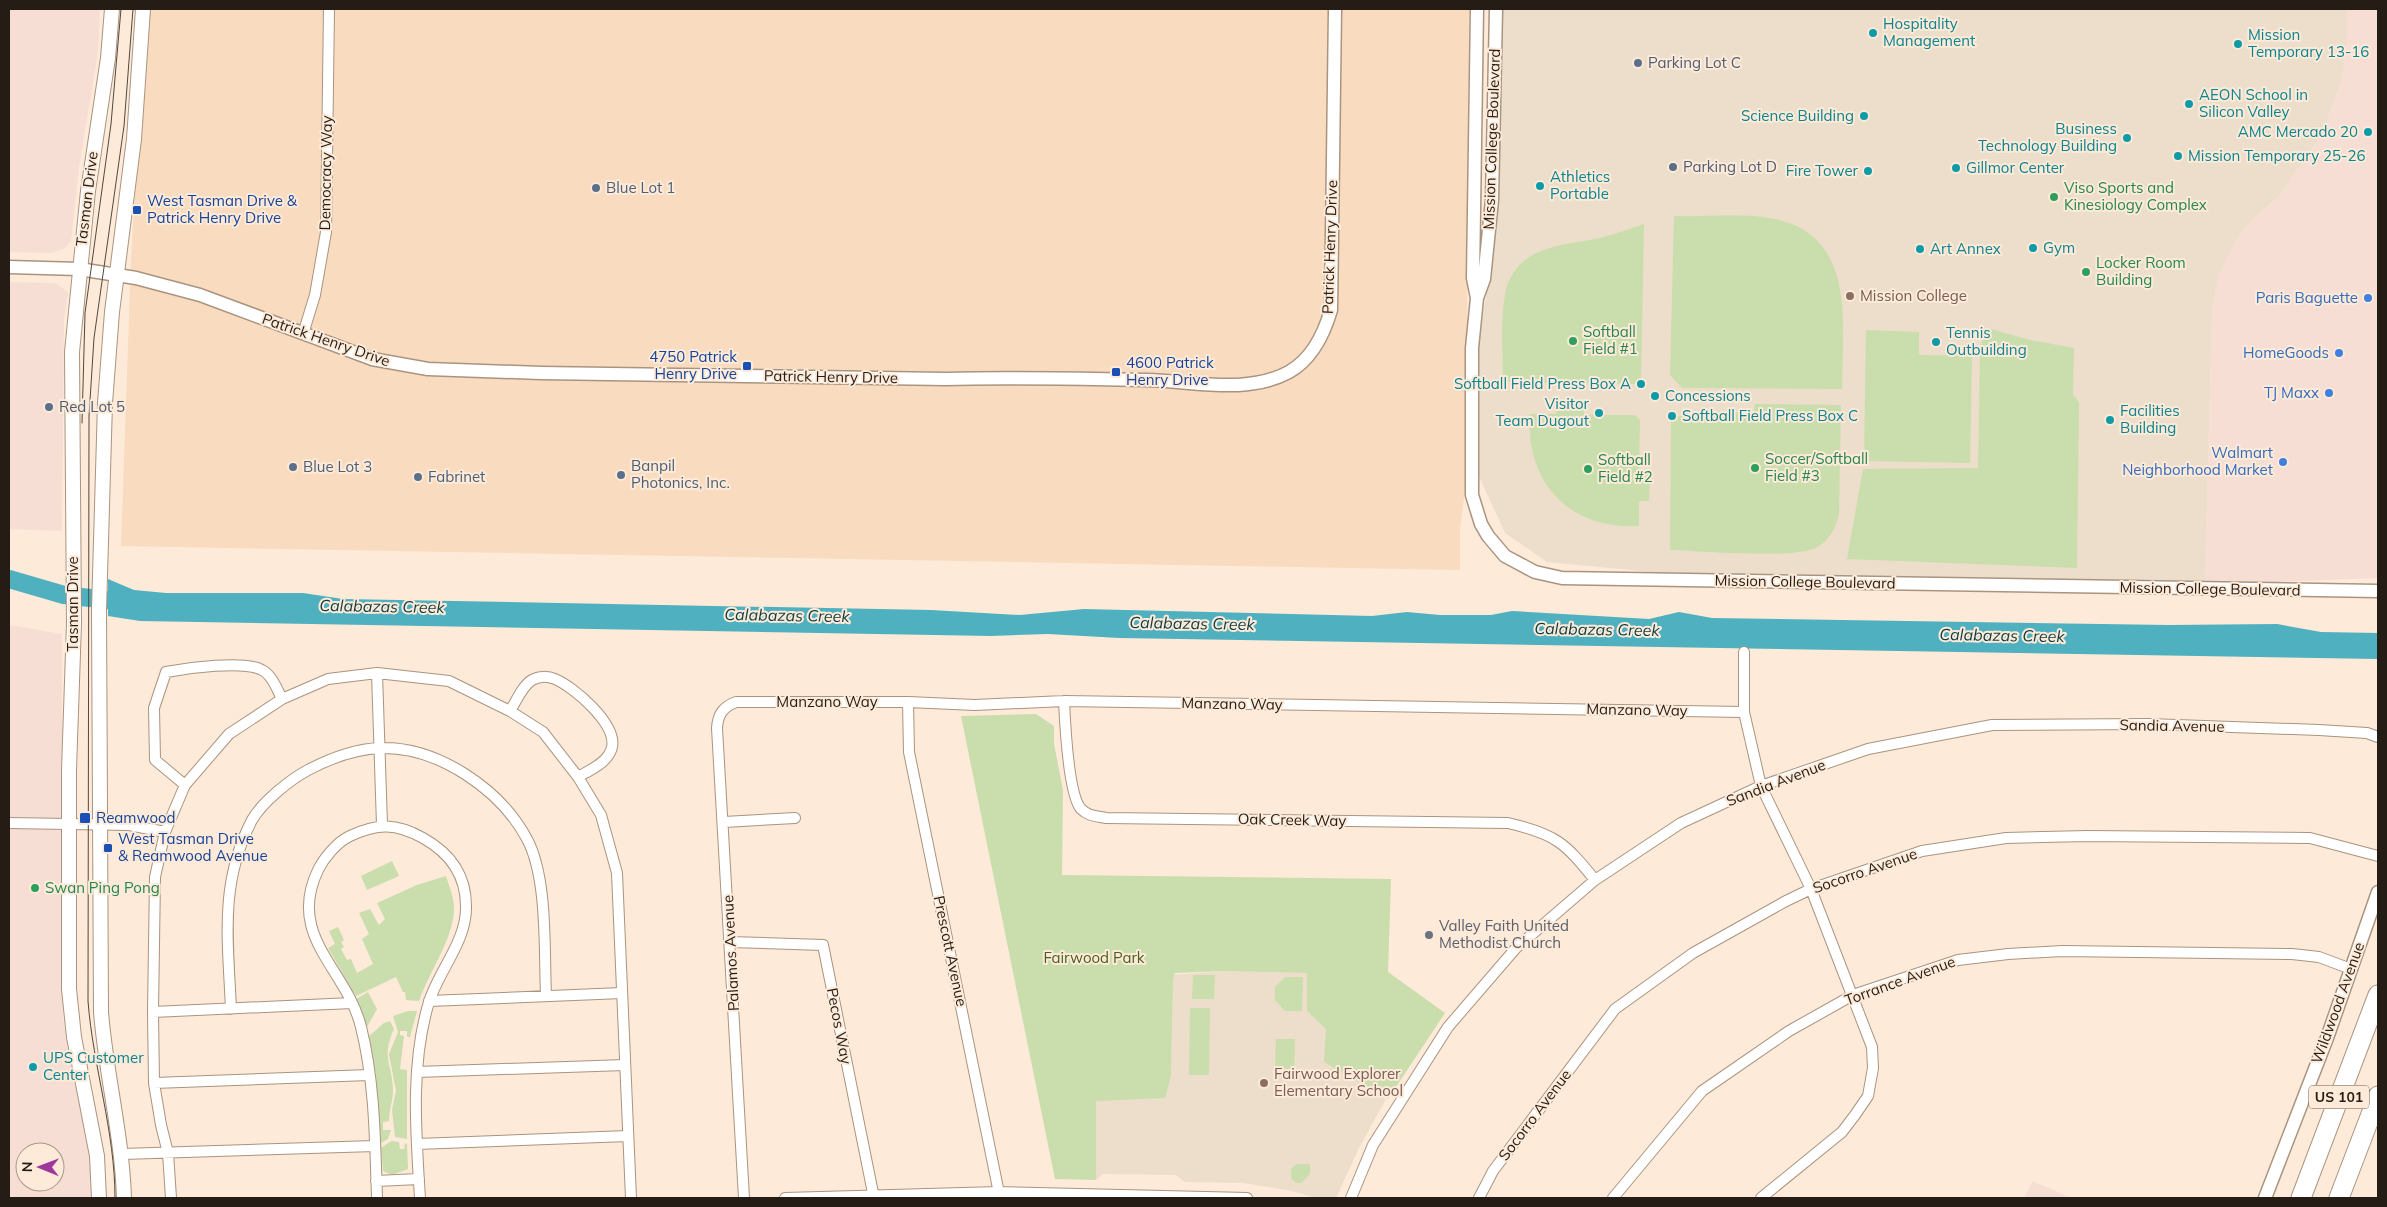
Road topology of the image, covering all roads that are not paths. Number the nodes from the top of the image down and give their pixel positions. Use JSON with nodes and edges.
{"nodes":[{"id":1,"x":112,"y":9,"type":"edge"},
{"id":2,"x":142,"y":9,"type":"edge"},
{"id":3,"x":330,"y":9,"type":"edge"},
{"id":4,"x":1335,"y":9,"type":"edge"},
{"id":5,"x":1477,"y":9,"type":"edge"},
{"id":6,"x":1496,"y":9,"type":"edge"},
{"id":7,"x":9,"y":267,"type":"edge"},
{"id":8,"x":80,"y":269,"type":"junction"},
{"id":9,"x":117,"y":274,"type":"junction"},
{"id":10,"x":1477,"y":298,"type":"junction"},
{"id":11,"x":303,"y":334,"type":"junction"},
{"id":12,"x":2378,"y":591,"type":"edge"},
{"id":13,"x":1744,"y":652,"type":"dead end"},
{"id":14,"x":377,"y":673,"type":"junction"},
{"id":15,"x":282,"y":699,"type":"junction"},
{"id":16,"x":1064,"y":701,"type":"junction"},
{"id":17,"x":908,"y":702,"type":"junction"},
{"id":18,"x":723,"y":710,"type":"joint"},
{"id":19,"x":510,"y":711,"type":"junction"},
{"id":20,"x":1744,"y":712,"type":"junction"},
{"id":21,"x":2378,"y":737,"type":"edge"},
{"id":22,"x":380,"y":748,"type":"junction"},
{"id":23,"x":578,"y":777,"type":"junction"},
{"id":24,"x":185,"y":785,"type":"junction"},
{"id":25,"x":1761,"y":786,"type":"junction"},
{"id":26,"x":795,"y":818,"type":"dead end"},
{"id":27,"x":9,"y":822,"type":"edge"},
{"id":28,"x":724,"y":822,"type":"junction"},
{"id":29,"x":69,"y":823,"type":"junction"},
{"id":30,"x":100,"y":824,"type":"junction"},
{"id":31,"x":382,"y":825,"type":"junction"},
{"id":32,"x":165,"y":832,"type":"junction"},
{"id":33,"x":2378,"y":856,"type":"edge"},
{"id":34,"x":1595,"y":880,"type":"junction"},
{"id":35,"x":1811,"y":889,"type":"junction"},
{"id":36,"x":2378,"y":892,"type":"edge"},
{"id":37,"x":730,"y":942,"type":"junction"},
{"id":38,"x":2351,"y":969,"type":"junction"},
{"id":39,"x":622,"y":993,"type":"junction"},
{"id":40,"x":1853,"y":995,"type":"junction"},
{"id":41,"x":2378,"y":995,"type":"edge"},
{"id":42,"x":546,"y":996,"type":"junction"},
{"id":43,"x":429,"y":1001,"type":"junction"},
{"id":44,"x":352,"y":1003,"type":"junction"},
{"id":45,"x":231,"y":1009,"type":"junction"},
{"id":46,"x":153,"y":1012,"type":"junction"},
{"id":47,"x":626,"y":1065,"type":"junction"},
{"id":48,"x":417,"y":1072,"type":"junction"},
{"id":49,"x":369,"y":1075,"type":"junction"},
{"id":50,"x":154,"y":1083,"type":"junction"},
{"id":51,"x":2378,"y":1096,"type":"edge"},
{"id":52,"x":628,"y":1136,"type":"junction"},
{"id":53,"x":417,"y":1144,"type":"junction"},
{"id":54,"x":375,"y":1146,"type":"junction"},
{"id":55,"x":168,"y":1153,"type":"junction"},
{"id":56,"x":122,"y":1154,"type":"junction"},
{"id":57,"x":419,"y":1179,"type":"junction"},
{"id":58,"x":376,"y":1181,"type":"junction"},
{"id":59,"x":1000,"y":1195,"type":"edge"},
{"id":60,"x":874,"y":1196,"type":"edge"},
{"id":61,"x":1196,"y":1197,"type":"edge"},
{"id":62,"x":99,"y":1198,"type":"edge"},
{"id":63,"x":124,"y":1198,"type":"edge"},
{"id":64,"x":171,"y":1198,"type":"edge"},
{"id":65,"x":377,"y":1198,"type":"edge"},
{"id":66,"x":420,"y":1198,"type":"edge"},
{"id":67,"x":631,"y":1198,"type":"edge"},
{"id":68,"x":744,"y":1198,"type":"edge"},
{"id":69,"x":785,"y":1198,"type":"edge"},
{"id":70,"x":1247,"y":1198,"type":"edge"},
{"id":71,"x":1351,"y":1198,"type":"edge"},
{"id":72,"x":1479,"y":1198,"type":"edge"},
{"id":73,"x":1613,"y":1198,"type":"edge"},
{"id":74,"x":1761,"y":1198,"type":"edge"},
{"id":75,"x":2265,"y":1198,"type":"edge"},
{"id":76,"x":2300,"y":1198,"type":"edge"},
{"id":77,"x":2339,"y":1198,"type":"edge"}],
"edges":[{"from":1,"to":8,"type":"main road","name":"Tasman Drive"},
{"from":2,"to":9,"type":"main road","name":"Tasman Drive"},
{"from":3,"to":11,"type":"street","name":"Democracy Way"},
{"from":4,"to":11,"type":"street","name":"Patrick Henry Drive"},
{"from":5,"to":10,"type":"street","name":"Mission College Boulevard"},
{"from":6,"to":10,"type":"street","name":"Mission College Boulevard"},
{"from":7,"to":8,"type":"street","name":"Patrick Henry Drive"},
{"from":8,"to":9,"type":"street","name":"Patrick Henry Drive"},
{"from":8,"to":29,"type":"main road","name":"Tasman Drive"},
{"from":9,"to":11,"type":"street","name":"Patrick Henry Drive"},
{"from":9,"to":30,"type":"main road","name":"Tasman Drive"},
{"from":10,"to":12,"type":"street","name":"Mission College Boulevard"},
{"from":13,"to":20,"type":"street"},
{"from":14,"to":15,"type":"street"},
{"from":14,"to":19,"type":"street"},
{"from":14,"to":22,"type":"street"},
{"from":15,"to":24,"type":"street"},
{"from":15,"to":24,"type":"street"},
{"from":16,"to":17,"type":"street","name":"Manzano Way"},
{"from":16,"to":20,"type":"street","name":"Manzano Way"},
{"from":16,"to":34,"type":"street","name":"Oak Creek Way"},
{"from":17,"to":18,"type":"street","name":"Manzano Way"},
{"from":17,"to":59,"type":"street","name":"Prescott Avenue"},
{"from":18,"to":28,"type":"street","name":"Palamos Avenue"},
{"from":19,"to":23,"type":"street"},
{"from":19,"to":23,"type":"street"},
{"from":20,"to":25,"type":"street"},
{"from":21,"to":25,"type":"street","name":"Sandia Avenue"},
{"from":22,"to":31,"type":"street"},
{"from":22,"to":42,"type":"street"},
{"from":22,"to":45,"type":"street"},
{"from":23,"to":39,"type":"street"},
{"from":24,"to":32,"type":"street"},
{"from":25,"to":34,"type":"street","name":"Sandia Avenue"},
{"from":25,"to":35,"type":"street"},
{"from":26,"to":28,"type":"street"},
{"from":27,"to":29,"type":"street"},
{"from":28,"to":37,"type":"street","name":"Palamos Avenue"},
{"from":29,"to":30,"type":"street"},
{"from":29,"to":62,"type":"main road","name":"Tasman Drive"},
{"from":30,"to":32,"type":"street"},
{"from":30,"to":56,"type":"main road","name":"Tasman Drive"},
{"from":31,"to":43,"type":"street"},
{"from":31,"to":44,"type":"street"},
{"from":32,"to":46,"type":"street"},
{"from":33,"to":35,"type":"street","name":"Socorro Avenue"},
{"from":34,"to":71,"type":"street","name":"Sandia Avenue"},
{"from":35,"to":40,"type":"street"},
{"from":35,"to":72,"type":"street","name":"Socorro Avenue"},
{"from":36,"to":38,"type":"street","name":"Wildwood Avenue"},
{"from":37,"to":60,"type":"street","name":"Pecos Way"},
{"from":37,"to":68,"type":"street","name":"Palamos Avenue"},
{"from":38,"to":40,"type":"street","name":"Torrance Avenue"},
{"from":38,"to":75,"type":"street","name":"Wildwood Avenue"},
{"from":39,"to":42,"type":"street"},
{"from":39,"to":47,"type":"street"},
{"from":40,"to":73,"type":"street","name":"Torrance Avenue"},
{"from":40,"to":74,"type":"street"},
{"from":41,"to":76,"type":"highway","number":"US 101"},
{"from":42,"to":43,"type":"street"},
{"from":43,"to":48,"type":"street"},
{"from":44,"to":45,"type":"street"},
{"from":44,"to":49,"type":"street"},
{"from":45,"to":46,"type":"street"},
{"from":46,"to":50,"type":"street"},
{"from":47,"to":48,"type":"street"},
{"from":47,"to":52,"type":"street"},
{"from":48,"to":53,"type":"street"},
{"from":49,"to":50,"type":"street"},
{"from":49,"to":54,"type":"street"},
{"from":50,"to":55,"type":"street"},
{"from":51,"to":77,"type":"highway","number":"US 101"},
{"from":52,"to":53,"type":"street"},
{"from":52,"to":67,"type":"street"},
{"from":53,"to":57,"type":"street"},
{"from":54,"to":55,"type":"street"},
{"from":54,"to":58,"type":"street"},
{"from":55,"to":56,"type":"street"},
{"from":55,"to":64,"type":"street"},
{"from":56,"to":63,"type":"main road","name":"Tasman Drive"},
{"from":57,"to":58,"type":"street"},
{"from":57,"to":66,"type":"street"},
{"from":58,"to":65,"type":"street"},
{"from":59,"to":60,"type":"street"},
{"from":59,"to":61,"type":"street"},
{"from":60,"to":69,"type":"street"},
{"from":61,"to":70,"type":"street"}]}
